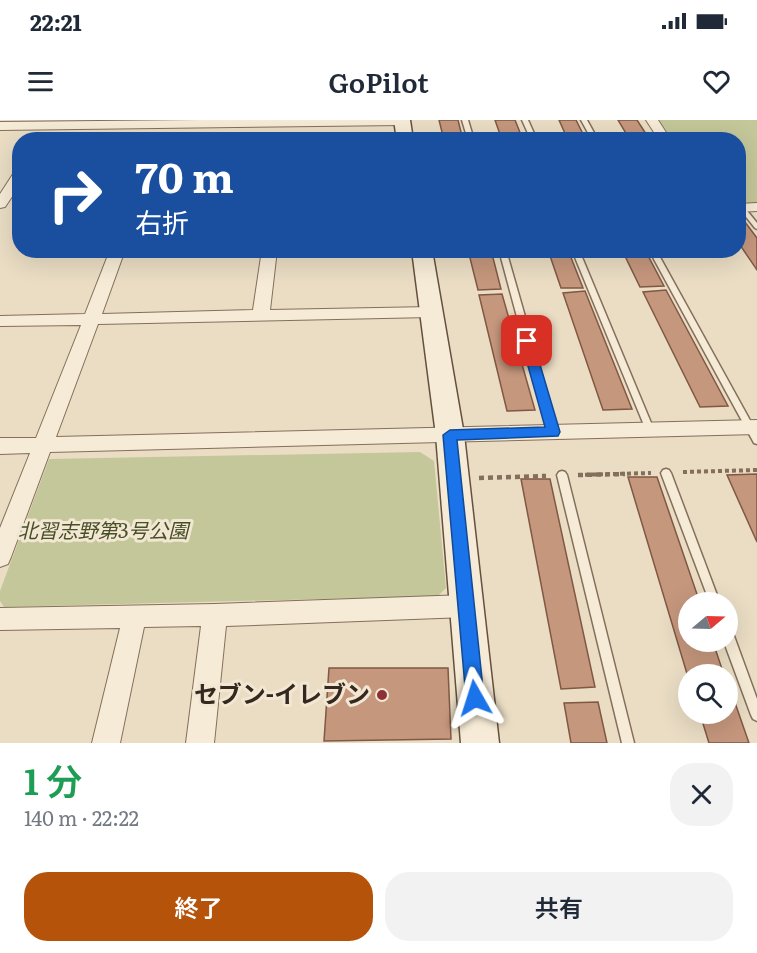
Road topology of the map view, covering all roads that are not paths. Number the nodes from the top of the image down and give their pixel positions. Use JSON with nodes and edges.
{"nodes":[{"id":1,"x":402,"y":120,"type":"edge"},
{"id":2,"x":168,"y":122,"type":"edge"},
{"id":3,"x":288,"y":123,"type":"junction"},
{"id":4,"x":51,"y":125,"type":"junction"},
{"id":5,"x":0,"y":126,"type":"edge"},
{"id":6,"x":47,"y":132,"type":"edge"},
{"id":7,"x":286,"y":132,"type":"edge"},
{"id":8,"x":12,"y":186,"type":"edge"},
{"id":9,"x":0,"y":204,"type":"edge"},
{"id":10,"x":746,"y":215,"type":"edge"},
{"id":11,"x":757,"y":227,"type":"edge"},
{"id":12,"x":115,"y":258,"type":"edge"},
{"id":13,"x":269,"y":258,"type":"edge"},
{"id":14,"x":423,"y":258,"type":"edge"},
{"id":15,"x":504,"y":258,"type":"edge"},
{"id":16,"x":578,"y":258,"type":"edge"},
{"id":17,"x":657,"y":258,"type":"edge"},
{"id":18,"x":431,"y":312,"type":"junction"},
{"id":19,"x":261,"y":315,"type":"junction"},
{"id":20,"x":91,"y":320,"type":"junction"},
{"id":21,"x":0,"y":321,"type":"edge"},
{"id":22,"x":650,"y":430,"type":"junction"},
{"id":23,"x":553,"y":432,"type":"junction"},
{"id":24,"x":755,"y":432,"type":"edge"},
{"id":25,"x":450,"y":435,"type":"junction"},
{"id":26,"x":43,"y":445,"type":"junction"},
{"id":27,"x":0,"y":446,"type":"edge"},
{"id":28,"x":666,"y":473,"type":"road end"},
{"id":29,"x":562,"y":475,"type":"road end"},
{"id":30,"x":0,"y":557,"type":"edge"},
{"id":31,"x":711,"y":592,"type":"edge"},
{"id":32,"x":466,"y":606,"type":"junction"},
{"id":33,"x":215,"y":615,"type":"junction"},
{"id":34,"x":134,"y":618,"type":"junction"},
{"id":35,"x":0,"y":619,"type":"edge"},
{"id":36,"x":734,"y":652,"type":"edge"},
{"id":37,"x":757,"y":715,"type":"edge"},
{"id":38,"x":106,"y":743,"type":"edge"},
{"id":39,"x":200,"y":743,"type":"edge"},
{"id":40,"x":480,"y":743,"type":"edge"},
{"id":41,"x":628,"y":743,"type":"edge"}],
"edges":[{"from":1,"to":3,"type":"street"},
{"from":2,"to":3,"type":"street"},
{"from":2,"to":4,"type":"street"},
{"from":3,"to":7,"type":"street"},
{"from":4,"to":5,"type":"street"},
{"from":4,"to":6,"type":"street"},
{"from":8,"to":9,"type":"street"},
{"from":10,"to":11,"type":"lane"},
{"from":12,"to":20,"type":"street"},
{"from":13,"to":19,"type":"street"},
{"from":14,"to":18,"type":"street"},
{"from":15,"to":23,"type":"lane"},
{"from":16,"to":22,"type":"lane"},
{"from":17,"to":24,"type":"lane"},
{"from":18,"to":19,"type":"street"},
{"from":18,"to":25,"type":"street"},
{"from":19,"to":20,"type":"street"},
{"from":20,"to":21,"type":"street"},
{"from":20,"to":26,"type":"street"},
{"from":22,"to":23,"type":"street"},
{"from":22,"to":24,"type":"street"},
{"from":23,"to":25,"type":"street"},
{"from":25,"to":26,"type":"street"},
{"from":25,"to":32,"type":"street"},
{"from":26,"to":27,"type":"street"},
{"from":26,"to":30,"type":"street"},
{"from":28,"to":31,"type":"lane"},
{"from":29,"to":41,"type":"lane"},
{"from":32,"to":33,"type":"street"},
{"from":32,"to":40,"type":"street"},
{"from":33,"to":34,"type":"street"},
{"from":33,"to":39,"type":"street"},
{"from":34,"to":35,"type":"street"},
{"from":34,"to":38,"type":"street"},
{"from":36,"to":37,"type":"lane"}]}
